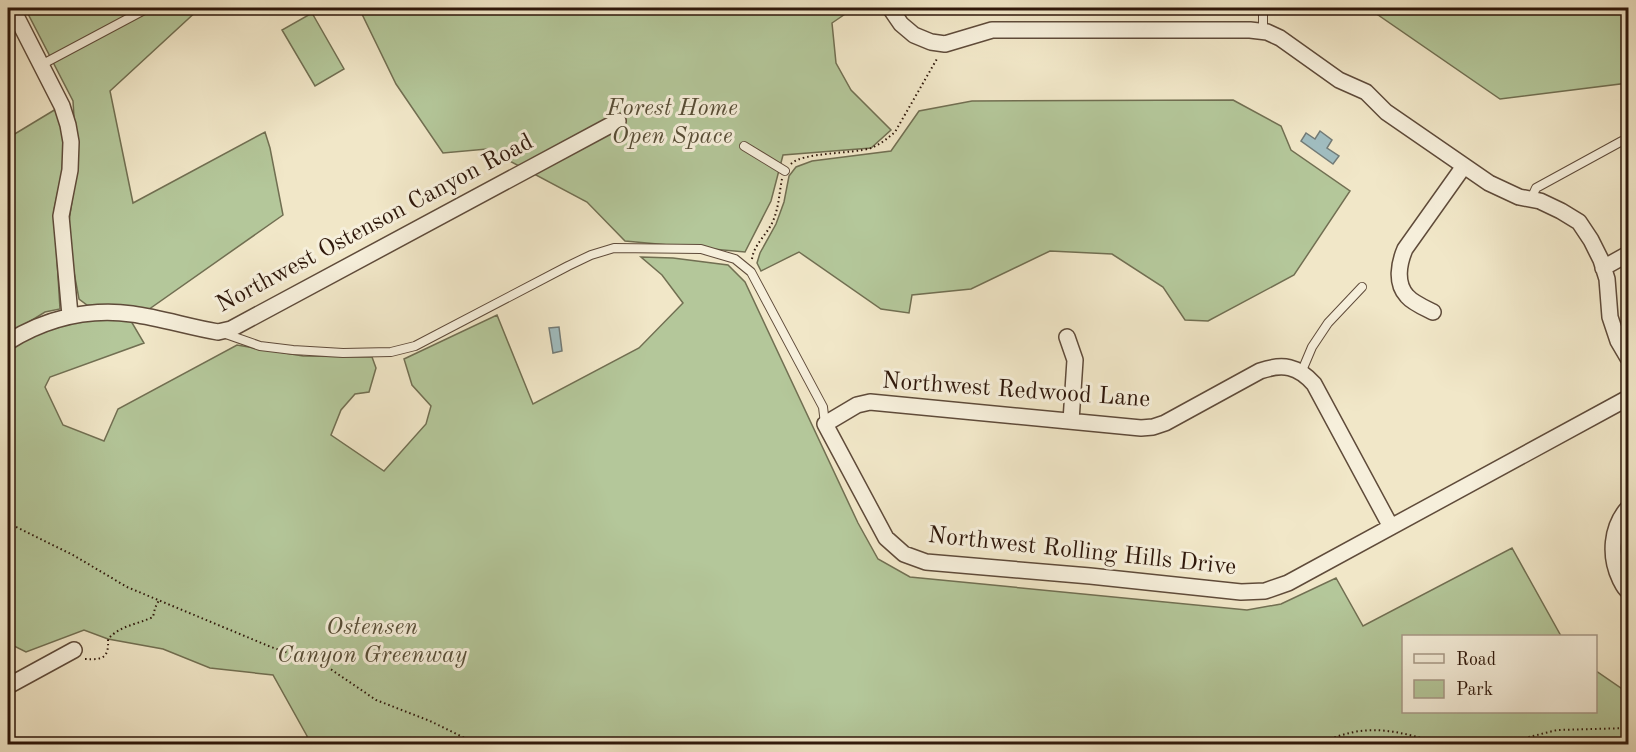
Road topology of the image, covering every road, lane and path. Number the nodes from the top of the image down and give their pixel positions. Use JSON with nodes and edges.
{"nodes":[{"id":1,"x":12,"y":8,"type":"edge"},
{"id":2,"x":148,"y":8,"type":"edge"},
{"id":3,"x":890,"y":8,"type":"edge"},
{"id":4,"x":1263,"y":8,"type":"edge"},
{"id":5,"x":1263,"y":31,"type":"junction"},
{"id":6,"x":945,"y":44,"type":"junction"},
{"id":7,"x":41,"y":65,"type":"junction"},
{"id":8,"x":618,"y":121,"type":"dead end"},
{"id":9,"x":1622,"y":141,"type":"dead end"},
{"id":10,"x":744,"y":146,"type":"dead end"},
{"id":11,"x":1464,"y":166,"type":"junction"},
{"id":12,"x":785,"y":171,"type":"junction"},
{"id":13,"x":1531,"y":199,"type":"junction"},
{"id":14,"x":1629,"y":254,"type":"edge"},
{"id":15,"x":1604,"y":268,"type":"junction"},
{"id":16,"x":751,"y":272,"type":"junction"},
{"id":17,"x":1362,"y":287,"type":"dead end"},
{"id":18,"x":1433,"y":312,"type":"dead end"},
{"id":19,"x":70,"y":315,"type":"junction"},
{"id":20,"x":218,"y":332,"type":"junction"},
{"id":21,"x":1067,"y":337,"type":"dead end"},
{"id":22,"x":8,"y":342,"type":"edge"},
{"id":23,"x":1629,"y":358,"type":"edge"},
{"id":24,"x":1301,"y":373,"type":"junction"},
{"id":25,"x":1629,"y":398,"type":"edge"},
{"id":26,"x":1071,"y":421,"type":"junction"},
{"id":27,"x":825,"y":424,"type":"junction"},
{"id":28,"x":1629,"y":508,"type":"edge"},
{"id":29,"x":8,"y":523,"type":"edge"},
{"id":30,"x":1391,"y":527,"type":"junction"},
{"id":31,"x":1629,"y":591,"type":"edge"},
{"id":32,"x":159,"y":600,"type":"junction"},
{"id":33,"x":74,"y":650,"type":"joint"},
{"id":34,"x":8,"y":686,"type":"edge"},
{"id":35,"x":1629,"y":728,"type":"edge"},
{"id":36,"x":477,"y":744,"type":"edge"},
{"id":37,"x":1162,"y":744,"type":"edge"},
{"id":38,"x":1278,"y":744,"type":"edge"},
{"id":39,"x":1313,"y":744,"type":"edge"},
{"id":40,"x":1443,"y":744,"type":"edge"},
{"id":41,"x":1471,"y":744,"type":"edge"}],
"edges":[{"from":1,"to":7,"type":"street"},
{"from":2,"to":7,"type":"lane"},
{"from":3,"to":6,"type":"street"},
{"from":4,"to":5,"type":"lane"},
{"from":5,"to":6,"type":"street"},
{"from":5,"to":11,"type":"street"},
{"from":6,"to":12,"type":"path"},
{"from":7,"to":19,"type":"street"},
{"from":8,"to":20,"type":"street","name":"Northwest Ostenson Canyon Road"},
{"from":9,"to":13,"type":"lane"},
{"from":10,"to":12,"type":"lane"},
{"from":11,"to":13,"type":"street"},
{"from":11,"to":18,"type":"street"},
{"from":12,"to":16,"type":"path"},
{"from":13,"to":15,"type":"street"},
{"from":14,"to":15,"type":"street"},
{"from":15,"to":23,"type":"street"},
{"from":16,"to":20,"type":"lane","name":"Northwest Rolling Hills Drive"},
{"from":16,"to":27,"type":"lane","name":"Northwest Rolling Hills Drive"},
{"from":17,"to":24,"type":"lane"},
{"from":19,"to":20,"type":"street","name":"Northwest Ostenson Canyon Road"},
{"from":19,"to":22,"type":"street","name":"Northwest Ostenson Canyon Road"},
{"from":21,"to":26,"type":"street"},
{"from":24,"to":26,"type":"street","name":"Northwest Redwood Lane"},
{"from":24,"to":30,"type":"street"},
{"from":25,"to":30,"type":"street","name":"Northwest Rolling Hills Drive"},
{"from":26,"to":27,"type":"street","name":"Northwest Redwood Lane"},
{"from":27,"to":30,"type":"street","name":"Northwest Rolling Hills Drive"},
{"from":28,"to":31,"type":"street"},
{"from":29,"to":32,"type":"path"},
{"from":32,"to":33,"type":"path"},
{"from":32,"to":36,"type":"path"},
{"from":33,"to":34,"type":"street"},
{"from":35,"to":41,"type":"path"},
{"from":37,"to":38,"type":"path"},
{"from":39,"to":40,"type":"path"}]}
